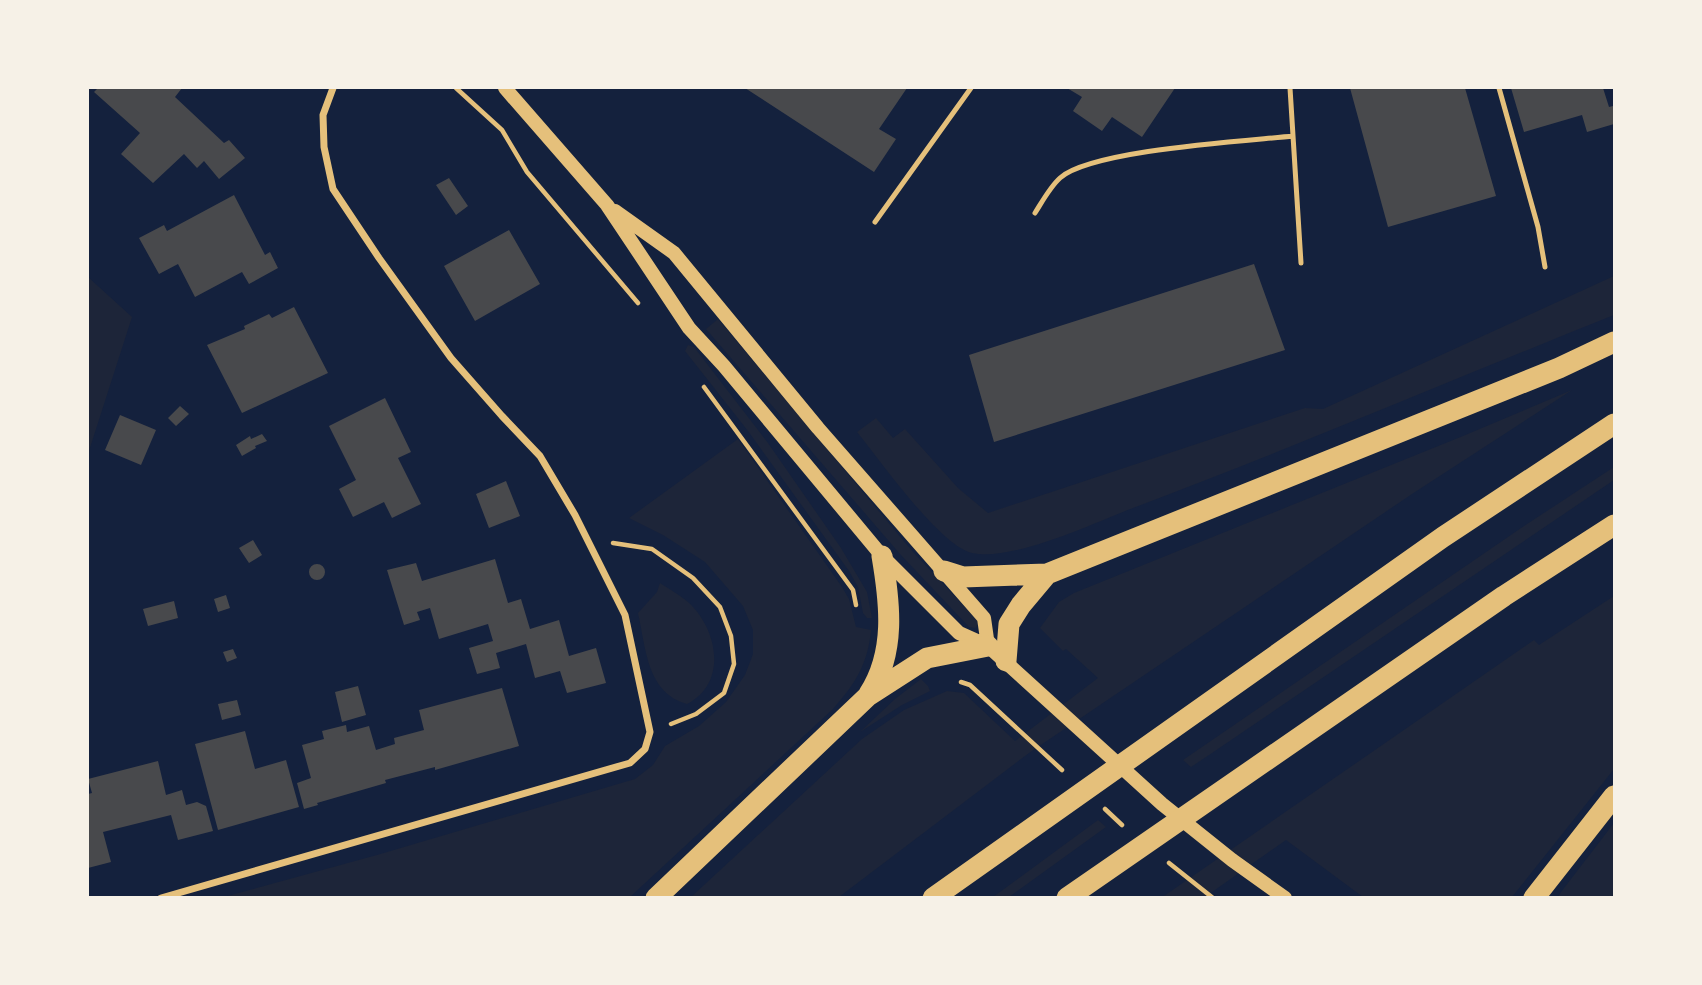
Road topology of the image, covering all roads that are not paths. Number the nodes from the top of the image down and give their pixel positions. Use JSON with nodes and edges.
{"nodes":[{"id":1,"x":333,"y":88,"type":"edge"},
{"id":2,"x":505,"y":88,"type":"edge"},
{"id":3,"x":971,"y":88,"type":"edge"},
{"id":4,"x":1290,"y":88,"type":"edge"},
{"id":5,"x":1499,"y":88,"type":"edge"},
{"id":6,"x":1293,"y":136,"type":"junction"},
{"id":7,"x":607,"y":205,"type":"junction"},
{"id":8,"x":1035,"y":213,"type":"dead end"},
{"id":9,"x":875,"y":222,"type":"dead end"},
{"id":10,"x":1301,"y":263,"type":"dead end"},
{"id":11,"x":1545,"y":267,"type":"dead end"},
{"id":12,"x":1615,"y":342,"type":"edge"},
{"id":13,"x":1615,"y":424,"type":"edge"},
{"id":14,"x":1615,"y":525,"type":"edge"},
{"id":15,"x":882,"y":556,"type":"junction"},
{"id":16,"x":944,"y":571,"type":"junction"},
{"id":17,"x":1047,"y":574,"type":"junction"},
{"id":18,"x":988,"y":646,"type":"junction"},
{"id":19,"x":1006,"y":661,"type":"junction"},
{"id":20,"x":868,"y":696,"type":"junction"},
{"id":21,"x":1615,"y":796,"type":"edge"},
{"id":22,"x":1536,"y":896,"type":"edge"},
{"id":23,"x":161,"y":898,"type":"edge"},
{"id":24,"x":656,"y":898,"type":"edge"},
{"id":25,"x":933,"y":898,"type":"edge"},
{"id":26,"x":1067,"y":898,"type":"edge"},
{"id":27,"x":1285,"y":898,"type":"edge"}],
"edges":[{"from":1,"to":23,"type":"street"},
{"from":2,"to":7,"type":"main road"},
{"from":3,"to":9,"type":"lane"},
{"from":4,"to":6,"type":"lane"},
{"from":5,"to":11,"type":"lane"},
{"from":6,"to":8,"type":"lane"},
{"from":6,"to":10,"type":"lane"},
{"from":7,"to":15,"type":"main road"},
{"from":7,"to":16,"type":"main road"},
{"from":12,"to":17,"type":"highway"},
{"from":13,"to":25,"type":"highway"},
{"from":14,"to":26,"type":"highway"},
{"from":15,"to":18,"type":"main road"},
{"from":15,"to":20,"type":"highway"},
{"from":16,"to":17,"type":"highway"},
{"from":16,"to":18,"type":"main road"},
{"from":17,"to":19,"type":"highway"},
{"from":18,"to":19,"type":"main road"},
{"from":18,"to":20,"type":"highway"},
{"from":19,"to":27,"type":"main road"},
{"from":20,"to":24,"type":"highway"},
{"from":21,"to":22,"type":"highway"}]}
